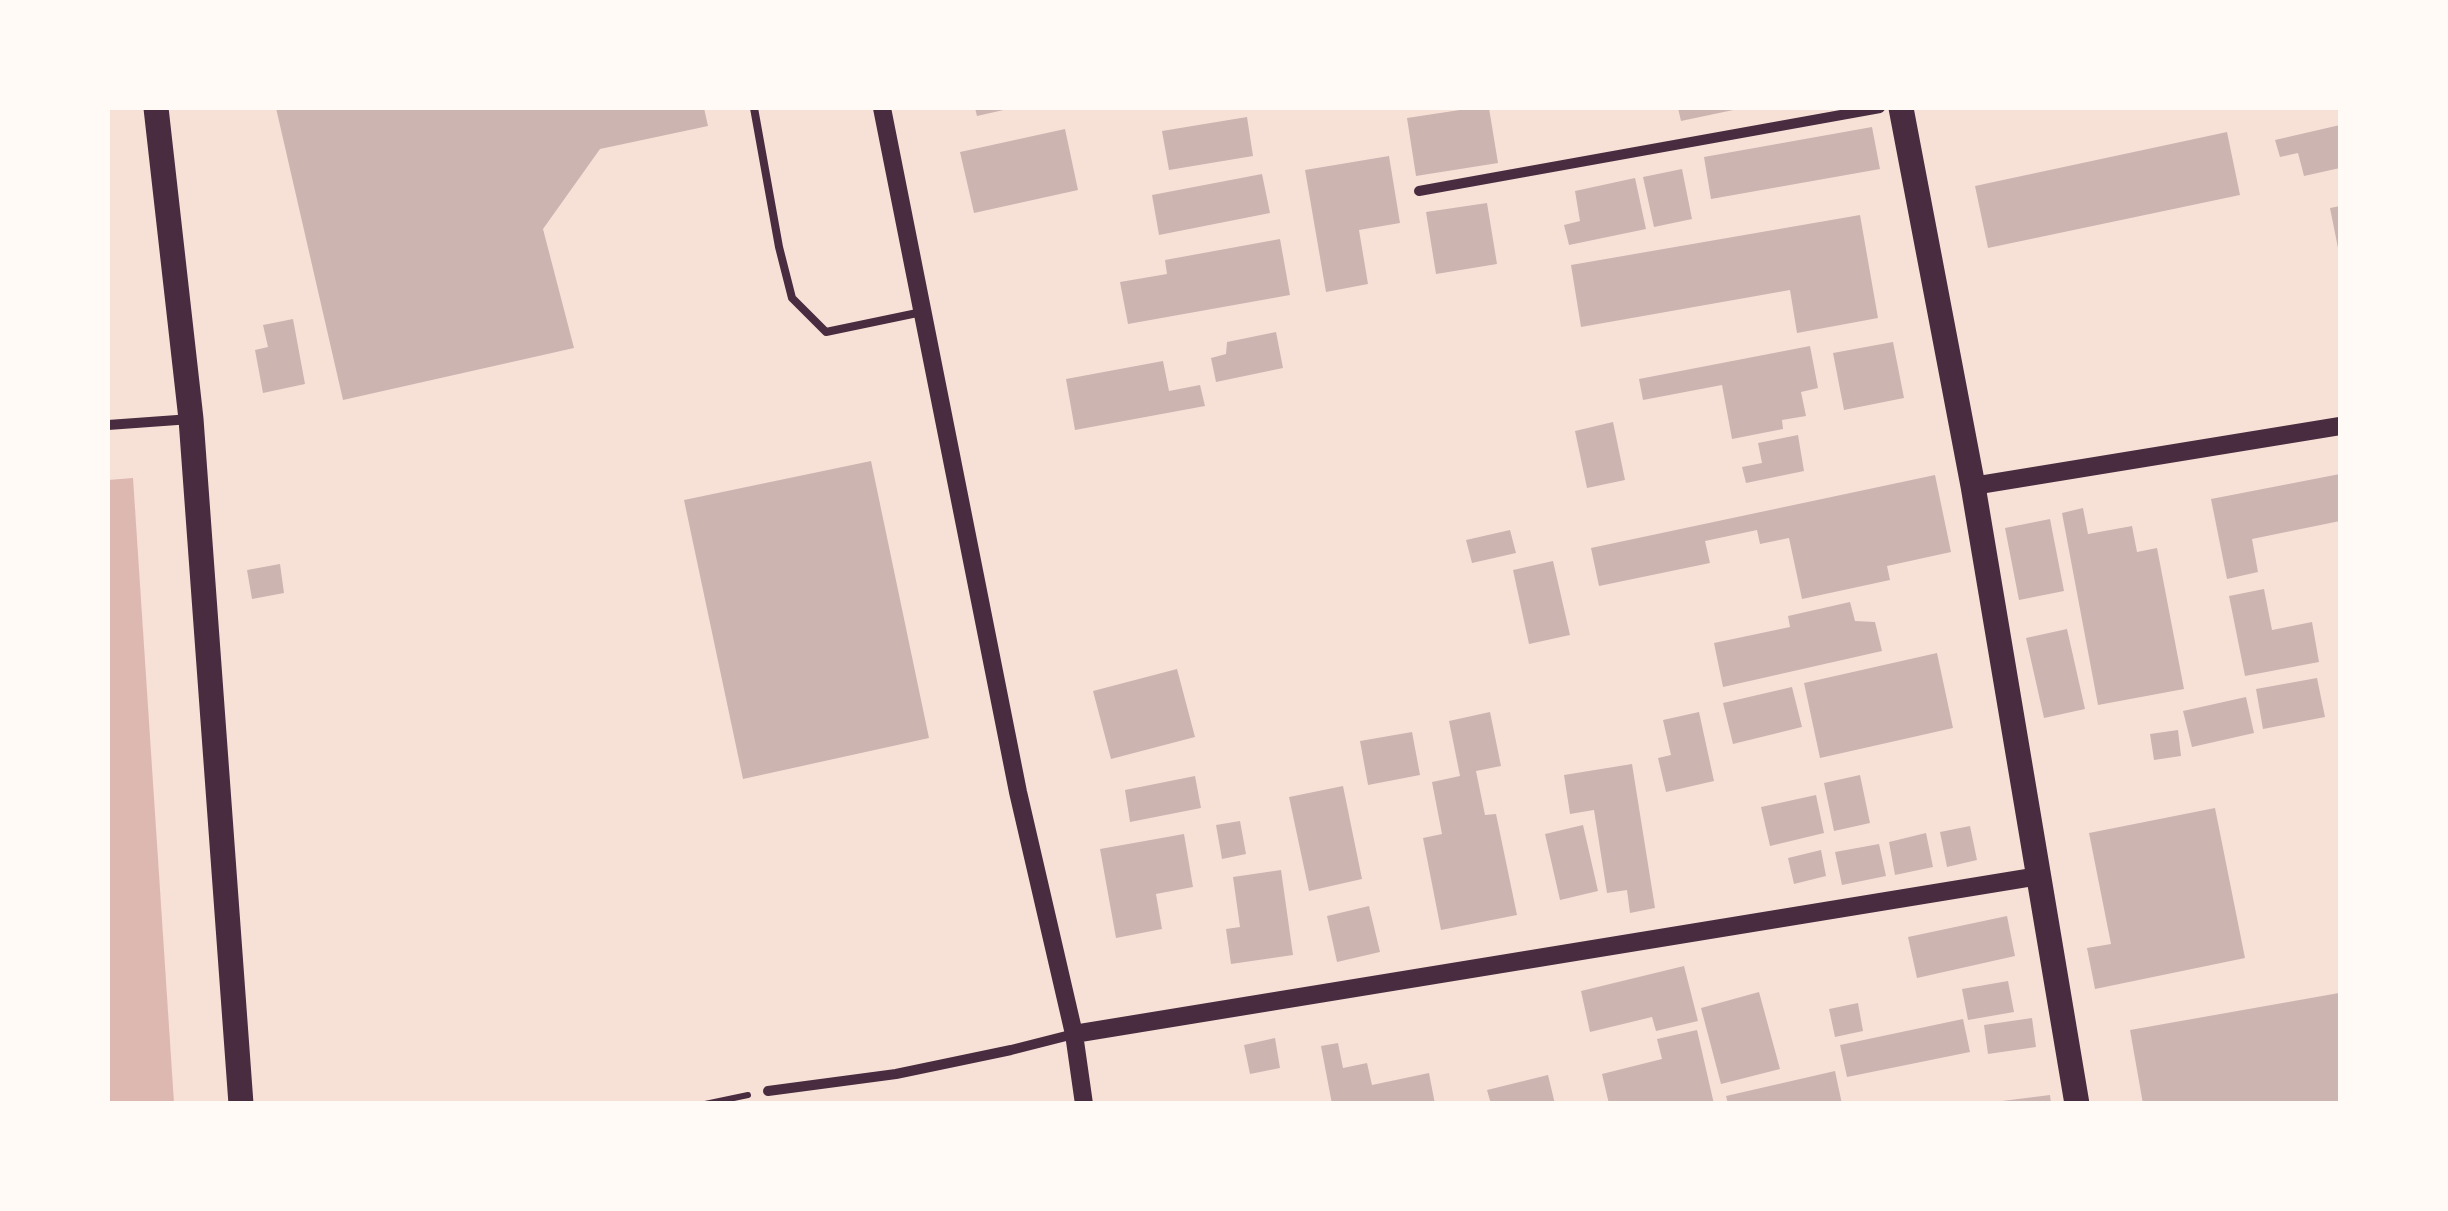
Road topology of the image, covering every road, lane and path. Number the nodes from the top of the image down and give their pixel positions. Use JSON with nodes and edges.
{"nodes":[{"id":1,"x":156,"y":108,"type":"edge"},
{"id":2,"x":754,"y":108,"type":"edge"},
{"id":3,"x":882,"y":108,"type":"edge"},
{"id":4,"x":1880,"y":108,"type":"edge"},
{"id":5,"x":1901,"y":108,"type":"edge"},
{"id":6,"x":1419,"y":191,"type":"dead end"},
{"id":7,"x":922,"y":312,"type":"junction"},
{"id":8,"x":191,"y":420,"type":"junction"},
{"id":9,"x":108,"y":425,"type":"edge"},
{"id":10,"x":2340,"y":426,"type":"edge"},
{"id":11,"x":1973,"y":486,"type":"junction"},
{"id":12,"x":2039,"y":876,"type":"junction"},
{"id":13,"x":1074,"y":1034,"type":"junction"},
{"id":14,"x":768,"y":1091,"type":"joint"},
{"id":15,"x":241,"y":1104,"type":"edge"},
{"id":16,"x":705,"y":1104,"type":"edge"},
{"id":17,"x":1084,"y":1104,"type":"edge"},
{"id":18,"x":2077,"y":1104,"type":"edge"}],
"edges":[{"from":1,"to":8,"type":"main road"},
{"from":2,"to":7,"type":"lane"},
{"from":3,"to":7,"type":"street"},
{"from":4,"to":6,"type":"street"},
{"from":5,"to":11,"type":"main road"},
{"from":7,"to":13,"type":"street"},
{"from":8,"to":9,"type":"street"},
{"from":8,"to":15,"type":"main road"},
{"from":10,"to":11,"type":"street"},
{"from":11,"to":12,"type":"main road"},
{"from":12,"to":13,"type":"street"},
{"from":12,"to":18,"type":"main road"},
{"from":13,"to":14,"type":"street"},
{"from":13,"to":17,"type":"street"},
{"from":14,"to":16,"type":"path"}]}
